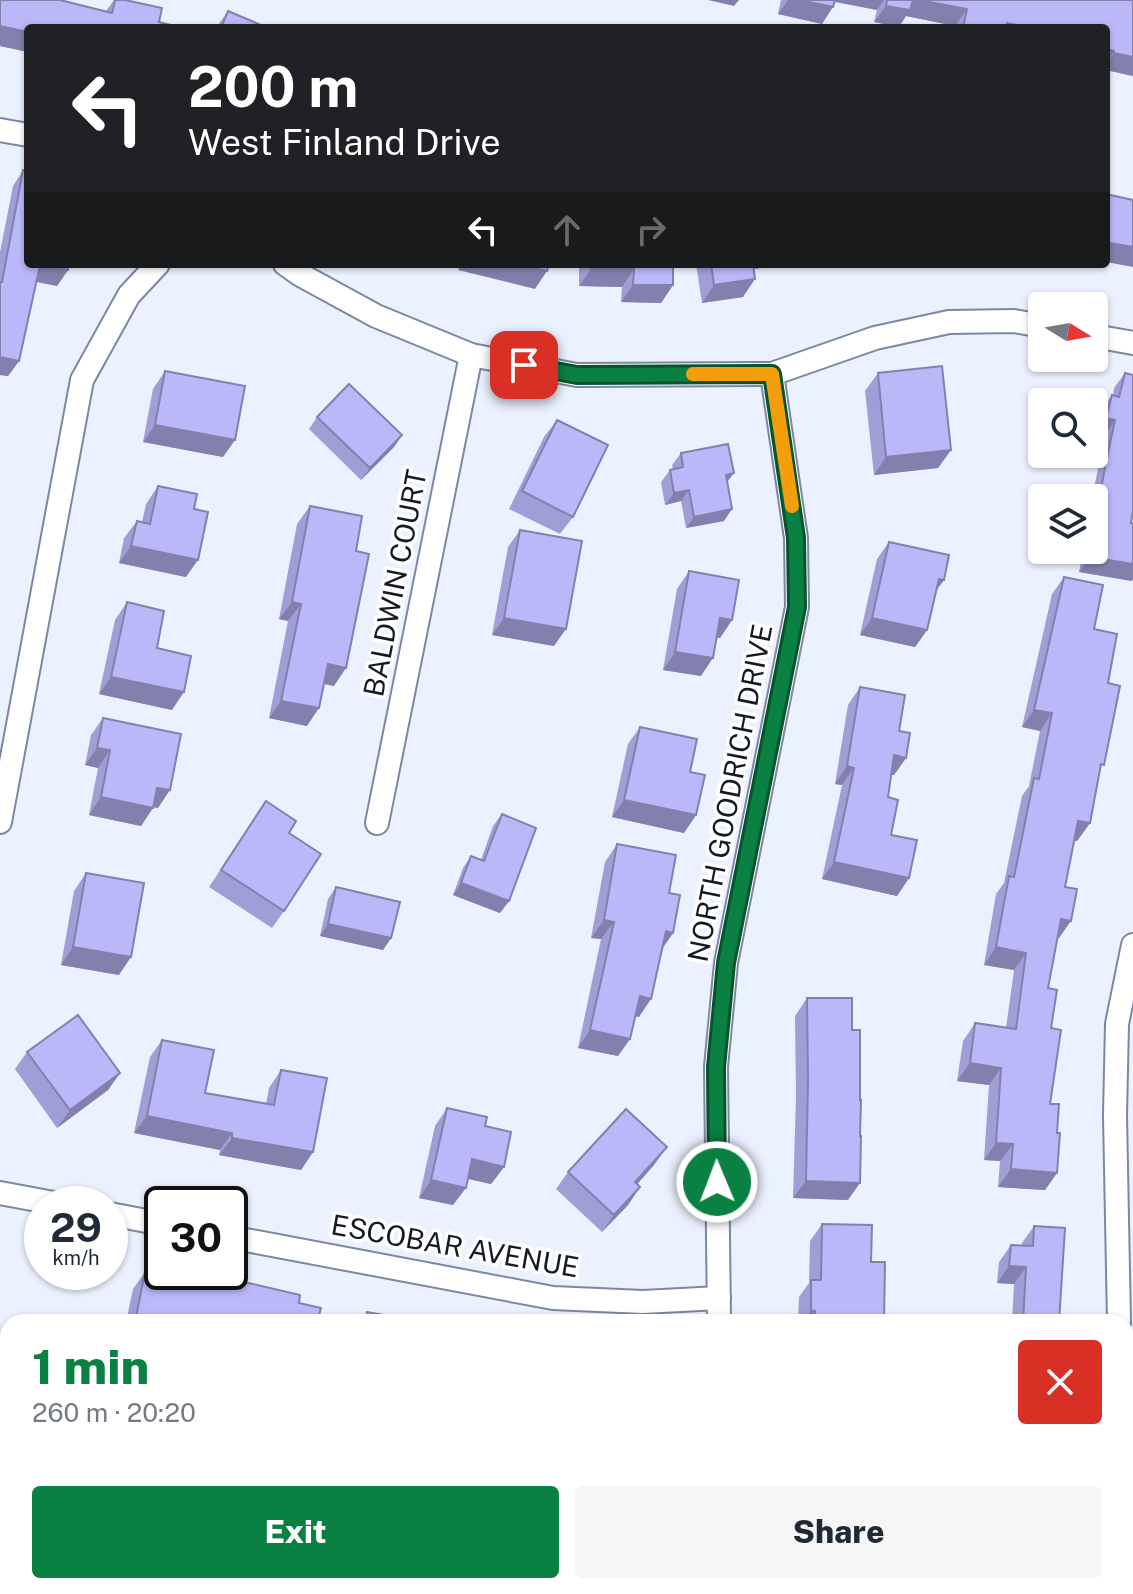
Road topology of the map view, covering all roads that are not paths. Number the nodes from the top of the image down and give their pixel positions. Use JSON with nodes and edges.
{"nodes":[{"id":1,"x":0,"y":130,"type":"edge"},
{"id":2,"x":24,"y":134,"type":"edge"},
{"id":3,"x":154,"y":268,"type":"edge"},
{"id":4,"x":291,"y":268,"type":"edge"},
{"id":5,"x":1028,"y":324,"type":"edge"},
{"id":6,"x":1108,"y":339,"type":"edge"},
{"id":7,"x":1133,"y":343,"type":"edge"},
{"id":8,"x":471,"y":355,"type":"junction"},
{"id":9,"x":772,"y":374,"type":"junction"},
{"id":10,"x":0,"y":822,"type":"edge"},
{"id":11,"x":377,"y":823,"type":"dead end"},
{"id":12,"x":1133,"y":945,"type":"edge"},
{"id":13,"x":0,"y":1193,"type":"edge"},
{"id":14,"x":24,"y":1197,"type":"edge"},
{"id":15,"x":248,"y":1240,"type":"edge"},
{"id":16,"x":719,"y":1298,"type":"junction"},
{"id":17,"x":719,"y":1314,"type":"edge"},
{"id":18,"x":1119,"y":1314,"type":"edge"}],
"edges":[{"from":1,"to":2,"type":"street"},
{"from":3,"to":10,"type":"street"},
{"from":4,"to":8,"type":"street"},
{"from":5,"to":9,"type":"street"},
{"from":6,"to":7,"type":"street"},
{"from":8,"to":9,"type":"street"},
{"from":8,"to":11,"type":"street","name":"BALDWIN COURT"},
{"from":9,"to":16,"type":"street","name":"NORTH GOODRICH DRIVE"},
{"from":12,"to":18,"type":"street"},
{"from":13,"to":14,"type":"street"},
{"from":15,"to":16,"type":"street","name":"ESCOBAR AVENUE"},
{"from":16,"to":17,"type":"street","name":"NORTH GOODRICH DRIVE"}]}
